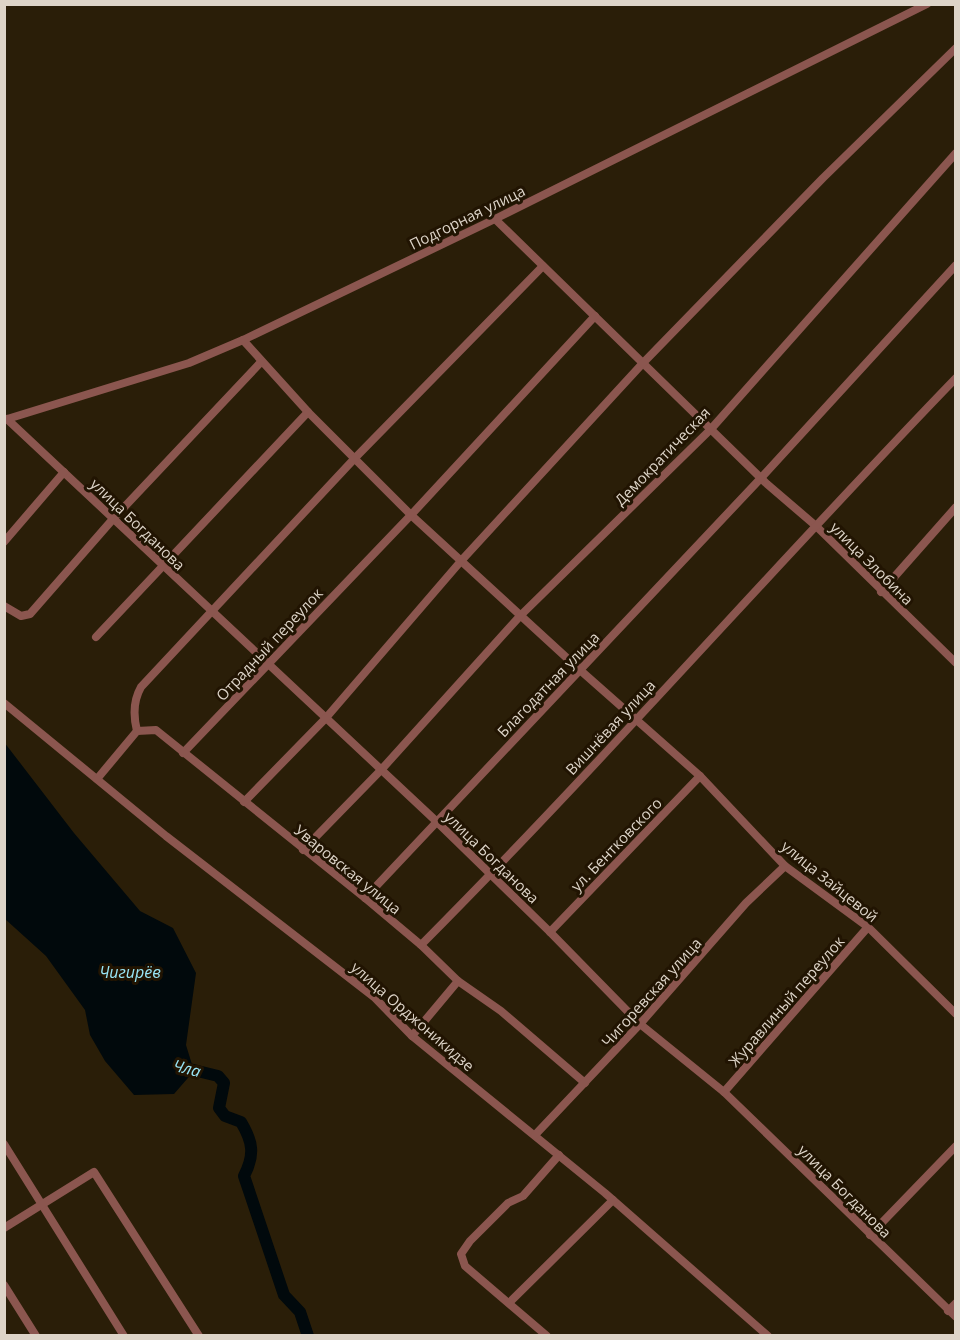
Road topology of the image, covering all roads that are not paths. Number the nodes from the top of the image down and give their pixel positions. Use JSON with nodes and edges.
{"nodes":[{"id":1,"x":927,"y":4,"type":"edge"},
{"id":2,"x":956,"y":48,"type":"edge"},
{"id":3,"x":956,"y":153,"type":"edge"},
{"id":4,"x":495,"y":219,"type":"junction"},
{"id":5,"x":956,"y":265,"type":"edge"},
{"id":6,"x":543,"y":266,"type":"junction"},
{"id":7,"x":595,"y":316,"type":"junction"},
{"id":8,"x":243,"y":340,"type":"junction"},
{"id":9,"x":261,"y":362,"type":"junction"},
{"id":10,"x":643,"y":363,"type":"junction"},
{"id":11,"x":956,"y":378,"type":"edge"},
{"id":12,"x":308,"y":412,"type":"junction"},
{"id":13,"x":6,"y":420,"type":"edge"},
{"id":14,"x":711,"y":429,"type":"junction"},
{"id":15,"x":354,"y":458,"type":"junction"},
{"id":16,"x":64,"y":472,"type":"junction"},
{"id":17,"x":764,"y":481,"type":"junction"},
{"id":18,"x":956,"y":507,"type":"edge"},
{"id":19,"x":411,"y":515,"type":"junction"},
{"id":20,"x":113,"y":519,"type":"junction"},
{"id":21,"x":816,"y":526,"type":"junction"},
{"id":22,"x":4,"y":542,"type":"edge"},
{"id":23,"x":461,"y":561,"type":"junction"},
{"id":24,"x":164,"y":567,"type":"junction"},
{"id":25,"x":881,"y":592,"type":"junction"},
{"id":26,"x":4,"y":606,"type":"edge"},
{"id":27,"x":210,"y":613,"type":"junction"},
{"id":28,"x":520,"y":616,"type":"junction"},
{"id":29,"x":96,"y":637,"type":"dead end"},
{"id":30,"x":956,"y":663,"type":"edge"},
{"id":31,"x":268,"y":667,"type":"junction"},
{"id":32,"x":580,"y":670,"type":"junction"},
{"id":33,"x":4,"y":703,"type":"edge"},
{"id":34,"x":324,"y":719,"type":"junction"},
{"id":35,"x":636,"y":720,"type":"junction"},
{"id":36,"x":138,"y":731,"type":"junction"},
{"id":37,"x":183,"y":753,"type":"junction"},
{"id":38,"x":381,"y":770,"type":"junction"},
{"id":39,"x":700,"y":776,"type":"junction"},
{"id":40,"x":97,"y":779,"type":"junction"},
{"id":41,"x":244,"y":802,"type":"junction"},
{"id":42,"x":436,"y":821,"type":"junction"},
{"id":43,"x":303,"y":850,"type":"junction"},
{"id":44,"x":785,"y":866,"type":"junction"},
{"id":45,"x":490,"y":876,"type":"junction"},
{"id":46,"x":365,"y":898,"type":"junction"},
{"id":47,"x":868,"y":927,"type":"junction"},
{"id":48,"x":550,"y":932,"type":"junction"},
{"id":49,"x":421,"y":945,"type":"junction"},
{"id":50,"x":458,"y":981,"type":"junction"},
{"id":51,"x":956,"y":1014,"type":"edge"},
{"id":52,"x":640,"y":1024,"type":"junction"},
{"id":53,"x":412,"y":1036,"type":"junction"},
{"id":54,"x":585,"y":1083,"type":"junction"},
{"id":55,"x":724,"y":1092,"type":"junction"},
{"id":56,"x":535,"y":1135,"type":"junction"},
{"id":57,"x":4,"y":1144,"type":"edge"},
{"id":58,"x":956,"y":1146,"type":"edge"},
{"id":59,"x":559,"y":1155,"type":"junction"},
{"id":60,"x":613,"y":1200,"type":"junction"},
{"id":61,"x":42,"y":1205,"type":"junction"},
{"id":62,"x":4,"y":1228,"type":"edge"},
{"id":63,"x":870,"y":1235,"type":"junction"},
{"id":64,"x":4,"y":1286,"type":"edge"},
{"id":65,"x":509,"y":1303,"type":"junction"},
{"id":66,"x":956,"y":1303,"type":"edge"},
{"id":67,"x":948,"y":1311,"type":"junction"},
{"id":68,"x":956,"y":1317,"type":"edge"},
{"id":69,"x":36,"y":1335,"type":"edge"},
{"id":70,"x":124,"y":1335,"type":"edge"},
{"id":71,"x":199,"y":1335,"type":"edge"},
{"id":72,"x":547,"y":1335,"type":"edge"},
{"id":73,"x":768,"y":1335,"type":"edge"}],
"edges":[{"from":1,"to":4,"type":"street","name":"Подгорная улица"},
{"from":2,"to":10,"type":"street"},
{"from":3,"to":14,"type":"street","name":"Демократическая"},
{"from":4,"to":6,"type":"street","name":"улица Злобина"},
{"from":4,"to":8,"type":"street","name":"Подгорная улица"},
{"from":5,"to":17,"type":"street","name":"Благодатная улица"},
{"from":6,"to":7,"type":"street","name":"улица Злобина"},
{"from":6,"to":15,"type":"street"},
{"from":7,"to":10,"type":"street","name":"улица Злобина"},
{"from":7,"to":19,"type":"street","name":"Отрадный переулок"},
{"from":8,"to":9,"type":"street","name":"улица Зайцевой"},
{"from":8,"to":13,"type":"street","name":"Подгорная улица"},
{"from":9,"to":12,"type":"street","name":"улица Зайцевой"},
{"from":9,"to":20,"type":"street"},
{"from":10,"to":14,"type":"street","name":"улица Злобина"},
{"from":10,"to":23,"type":"street"},
{"from":11,"to":21,"type":"street","name":"Вишнёвая улица"},
{"from":12,"to":15,"type":"street","name":"улица Зайцевой"},
{"from":12,"to":24,"type":"street"},
{"from":13,"to":16,"type":"street","name":"улица Богданова"},
{"from":14,"to":17,"type":"street","name":"улица Злобина"},
{"from":14,"to":28,"type":"street","name":"Демократическая"},
{"from":15,"to":19,"type":"street","name":"улица Зайцевой"},
{"from":15,"to":27,"type":"street"},
{"from":16,"to":20,"type":"street","name":"улица Богданова"},
{"from":16,"to":22,"type":"street"},
{"from":17,"to":21,"type":"street","name":"улица Злобина"},
{"from":17,"to":32,"type":"street","name":"Благодатная улица"},
{"from":18,"to":25,"type":"street"},
{"from":19,"to":23,"type":"street","name":"улица Зайцевой"},
{"from":19,"to":31,"type":"street","name":"Отрадный переулок"},
{"from":20,"to":24,"type":"street","name":"улица Богданова"},
{"from":20,"to":26,"type":"street"},
{"from":21,"to":25,"type":"street","name":"улица Злобина"},
{"from":21,"to":35,"type":"street","name":"Вишнёвая улица"},
{"from":23,"to":28,"type":"street","name":"улица Зайцевой"},
{"from":23,"to":34,"type":"street"},
{"from":24,"to":27,"type":"street","name":"улица Богданова"},
{"from":24,"to":29,"type":"street"},
{"from":25,"to":30,"type":"street","name":"улица Злобина"},
{"from":27,"to":31,"type":"street","name":"улица Богданова"},
{"from":27,"to":36,"type":"street"},
{"from":28,"to":32,"type":"street","name":"улица Зайцевой"},
{"from":28,"to":38,"type":"street","name":"Демократическая"},
{"from":31,"to":34,"type":"street","name":"улица Богданова"},
{"from":31,"to":37,"type":"street","name":"Отрадный переулок"},
{"from":32,"to":35,"type":"street","name":"улица Зайцевой"},
{"from":32,"to":42,"type":"street","name":"Благодатная улица"},
{"from":33,"to":40,"type":"street","name":"улица Орджоникидзе"},
{"from":34,"to":38,"type":"street","name":"улица Богданова"},
{"from":34,"to":41,"type":"street"},
{"from":35,"to":39,"type":"street","name":"улица Зайцевой"},
{"from":35,"to":45,"type":"street","name":"Вишнёвая улица"},
{"from":36,"to":37,"type":"street","name":"Уваровская улица"},
{"from":36,"to":40,"type":"street"},
{"from":37,"to":41,"type":"street","name":"Уваровская улица"},
{"from":38,"to":42,"type":"street","name":"улица Богданова"},
{"from":38,"to":43,"type":"street","name":"Демократическая"},
{"from":39,"to":44,"type":"street","name":"улица Зайцевой"},
{"from":39,"to":48,"type":"street","name":"ул. Бентковского"},
{"from":40,"to":53,"type":"street","name":"улица Орджоникидзе"},
{"from":41,"to":43,"type":"street","name":"Уваровская улица"},
{"from":42,"to":45,"type":"street","name":"улица Богданова"},
{"from":42,"to":46,"type":"street","name":"Благодатная улица"},
{"from":43,"to":46,"type":"street","name":"Уваровская улица"},
{"from":44,"to":47,"type":"street","name":"улица Зайцевой"},
{"from":44,"to":52,"type":"street","name":"Чигоревская улица"},
{"from":45,"to":48,"type":"street","name":"улица Богданова"},
{"from":45,"to":49,"type":"street","name":"Вишнёвая улица"},
{"from":46,"to":49,"type":"street","name":"Уваровская улица"},
{"from":47,"to":51,"type":"street","name":"улица Зайцевой"},
{"from":47,"to":55,"type":"street","name":"Журавлиный переулок"},
{"from":48,"to":52,"type":"street","name":"улица Богданова"},
{"from":49,"to":50,"type":"street","name":"Уваровская улица"},
{"from":50,"to":53,"type":"street"},
{"from":50,"to":54,"type":"street","name":"Уваровская улица"},
{"from":52,"to":54,"type":"street","name":"Чигоревская улица"},
{"from":52,"to":55,"type":"street","name":"улица Богданова"},
{"from":53,"to":56,"type":"street","name":"улица Орджоникидзе"},
{"from":54,"to":56,"type":"street","name":"Чигоревская улица"},
{"from":55,"to":63,"type":"street","name":"улица Богданова"},
{"from":56,"to":59,"type":"street","name":"улица Орджоникидзе"},
{"from":57,"to":61,"type":"street"},
{"from":58,"to":63,"type":"street"},
{"from":59,"to":60,"type":"street","name":"улица Орджоникидзе"},
{"from":59,"to":65,"type":"street"},
{"from":60,"to":65,"type":"street"},
{"from":60,"to":73,"type":"street","name":"улица Орджоникидзе"},
{"from":61,"to":62,"type":"street"},
{"from":61,"to":70,"type":"street"},
{"from":61,"to":71,"type":"street"},
{"from":63,"to":67,"type":"street","name":"улица Богданова"},
{"from":64,"to":69,"type":"street"},
{"from":65,"to":72,"type":"street"},
{"from":66,"to":67,"type":"street"},
{"from":67,"to":68,"type":"street","name":"улица Богданова"}]}
